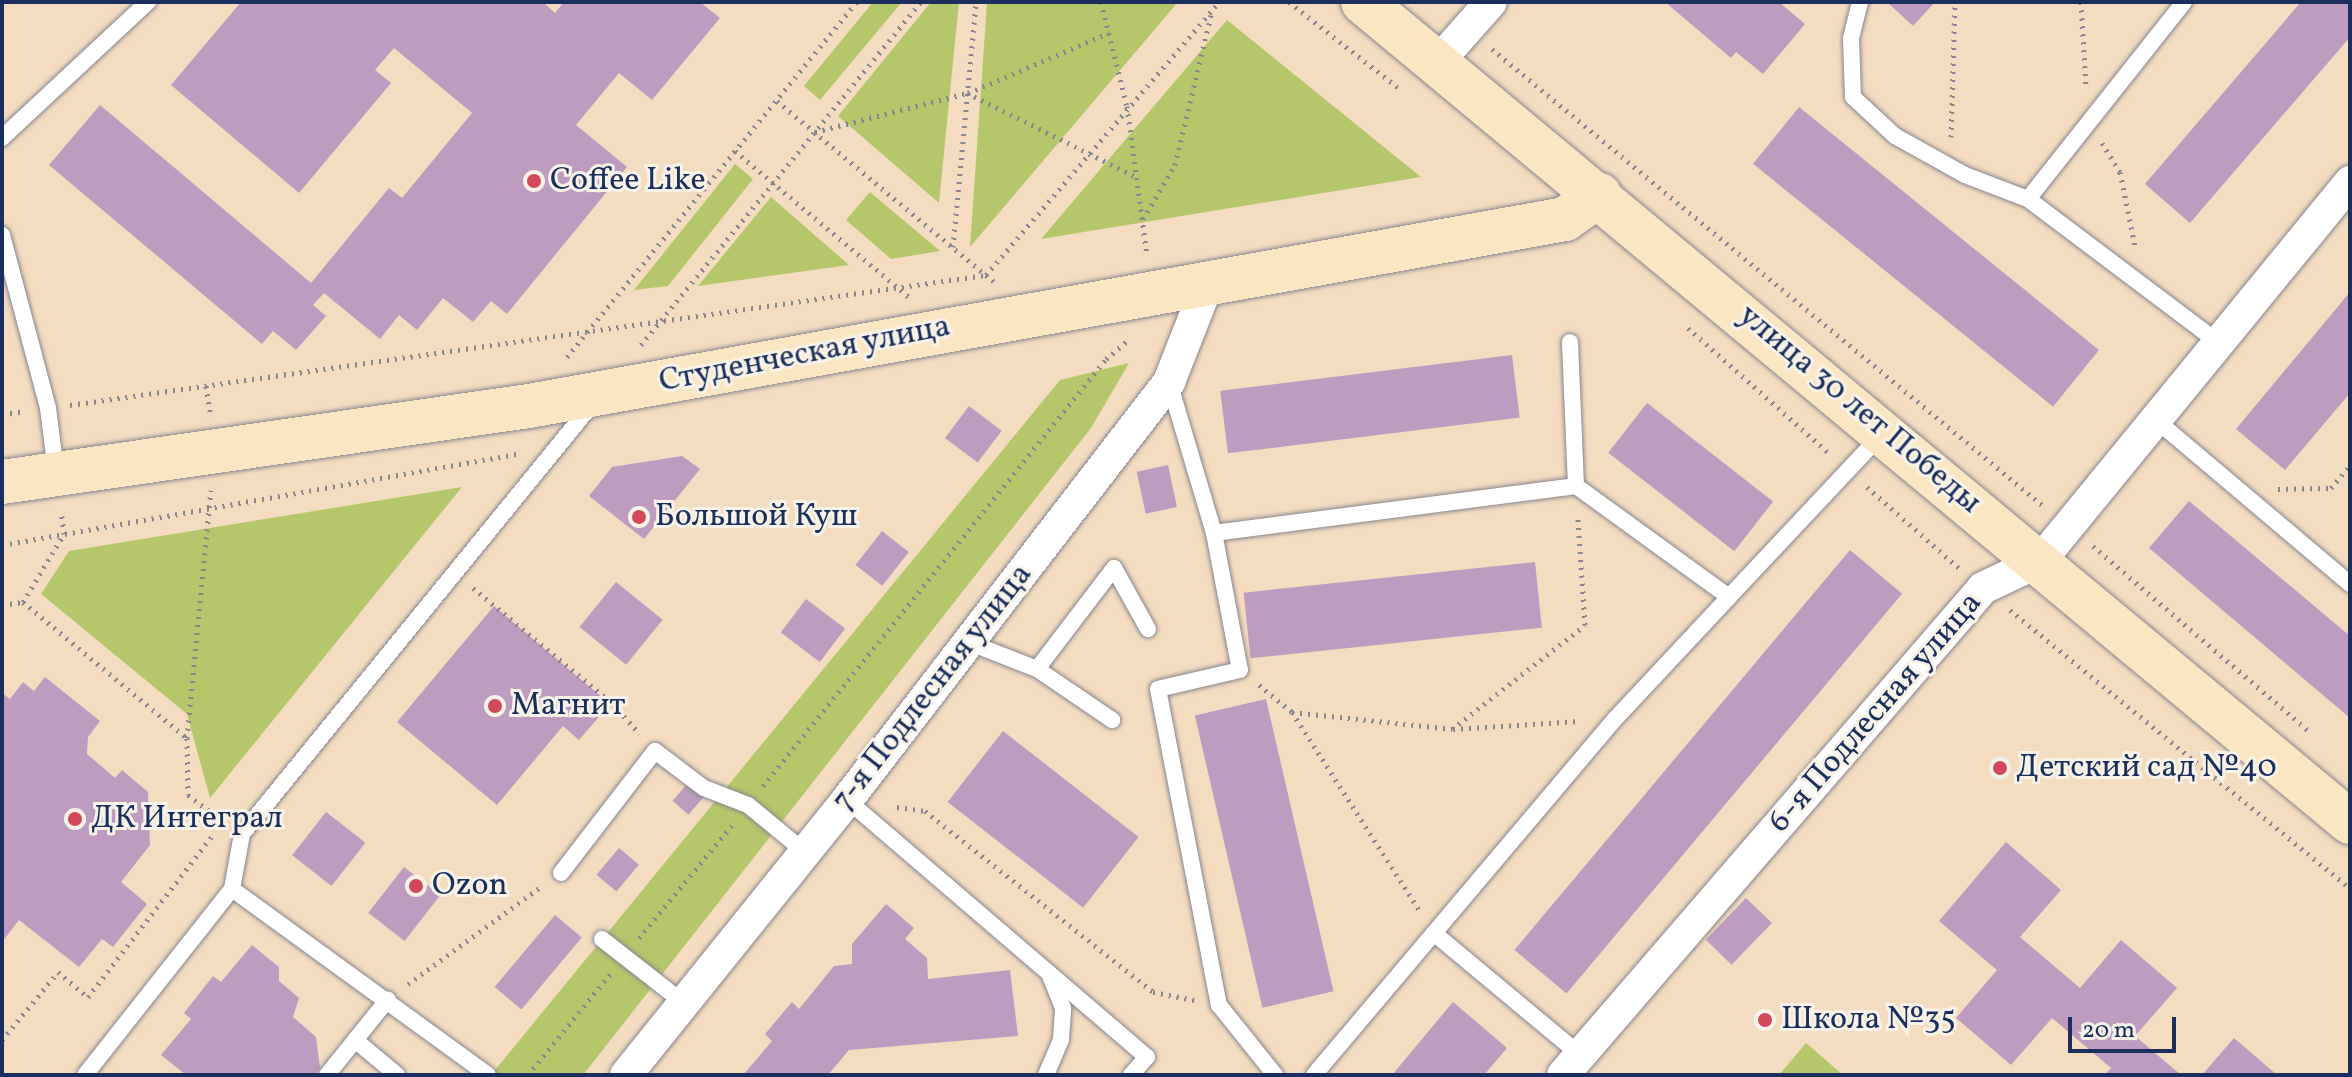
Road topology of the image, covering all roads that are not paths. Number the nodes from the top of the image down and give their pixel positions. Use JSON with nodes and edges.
{"nodes":[{"id":1,"x":148,"y":2,"type":"edge"},
{"id":2,"x":1363,"y":2,"type":"edge"},
{"id":3,"x":1491,"y":2,"type":"edge"},
{"id":4,"x":1860,"y":2,"type":"edge"},
{"id":5,"x":2184,"y":2,"type":"edge"},
{"id":6,"x":1437,"y":63,"type":"junction"},
{"id":7,"x":2,"y":138,"type":"edge"},
{"id":8,"x":2350,"y":182,"type":"edge"},
{"id":9,"x":1599,"y":195,"type":"junction"},
{"id":10,"x":2028,"y":199,"type":"junction"},
{"id":11,"x":2,"y":235,"type":"edge"},
{"id":12,"x":1208,"y":283,"type":"junction"},
{"id":13,"x":1570,"y":342,"type":"dead end"},
{"id":14,"x":2219,"y":343,"type":"junction"},
{"id":15,"x":1169,"y":382,"type":"junction"},
{"id":16,"x":602,"y":393,"type":"junction"},
{"id":17,"x":2156,"y":420,"type":"junction"},
{"id":18,"x":1885,"y":431,"type":"junction"},
{"id":19,"x":56,"y":474,"type":"junction"},
{"id":20,"x":2,"y":482,"type":"edge"},
{"id":21,"x":1576,"y":486,"type":"junction"},
{"id":22,"x":1214,"y":533,"type":"junction"},
{"id":23,"x":2040,"y":561,"type":"junction"},
{"id":24,"x":2350,"y":584,"type":"edge"},
{"id":25,"x":1729,"y":597,"type":"junction"},
{"id":26,"x":1148,"y":629,"type":"dead end"},
{"id":27,"x":968,"y":642,"type":"junction"},
{"id":28,"x":1037,"y":669,"type":"junction"},
{"id":29,"x":1112,"y":720,"type":"dead end"},
{"id":30,"x":847,"y":800,"type":"junction"},
{"id":31,"x":2350,"y":822,"type":"edge"},
{"id":32,"x":805,"y":852,"type":"junction"},
{"id":33,"x":561,"y":873,"type":"road end"},
{"id":34,"x":232,"y":889,"type":"junction"},
{"id":35,"x":1435,"y":934,"type":"junction"},
{"id":36,"x":602,"y":939,"type":"dead end"},
{"id":37,"x":1047,"y":968,"type":"junction"},
{"id":38,"x":388,"y":999,"type":"junction"},
{"id":39,"x":684,"y":1003,"type":"junction"},
{"id":40,"x":355,"y":1040,"type":"junction"},
{"id":41,"x":1572,"y":1065,"type":"edge"},
{"id":42,"x":85,"y":1075,"type":"edge"},
{"id":43,"x":327,"y":1075,"type":"edge"},
{"id":44,"x":397,"y":1075,"type":"edge"},
{"id":45,"x":488,"y":1075,"type":"edge"},
{"id":46,"x":626,"y":1075,"type":"edge"},
{"id":47,"x":1046,"y":1075,"type":"edge"},
{"id":48,"x":1131,"y":1075,"type":"edge"},
{"id":49,"x":1275,"y":1075,"type":"edge"},
{"id":50,"x":1314,"y":1075,"type":"edge"}],
"edges":[{"from":1,"to":7,"type":"lane"},
{"from":2,"to":6,"type":"street","name":"улица 30 лет Победы"},
{"from":3,"to":6,"type":"street"},
{"from":4,"to":10,"type":"lane"},
{"from":5,"to":10,"type":"lane"},
{"from":6,"to":9,"type":"street","name":"улица 30 лет Победы"},
{"from":8,"to":14,"type":"street","name":"6-я Подлесная улица"},
{"from":9,"to":12,"type":"street","name":"Студенческая улица"},
{"from":9,"to":18,"type":"street","name":"улица 30 лет Победы"},
{"from":10,"to":14,"type":"lane"},
{"from":11,"to":19,"type":"lane"},
{"from":12,"to":15,"type":"street","name":"7-я Подлесная улица"},
{"from":12,"to":16,"type":"street","name":"Студенческая улица"},
{"from":13,"to":21,"type":"lane"},
{"from":14,"to":17,"type":"street","name":"6-я Подлесная улица"},
{"from":15,"to":22,"type":"lane"},
{"from":15,"to":27,"type":"street","name":"7-я Подлесная улица"},
{"from":16,"to":19,"type":"street","name":"Студенческая улица"},
{"from":16,"to":34,"type":"lane"},
{"from":17,"to":23,"type":"street","name":"6-я Подлесная улица"},
{"from":17,"to":24,"type":"lane"},
{"from":18,"to":23,"type":"street","name":"улица 30 лет Победы"},
{"from":18,"to":25,"type":"lane"},
{"from":19,"to":20,"type":"street","name":"Студенческая улица"},
{"from":21,"to":22,"type":"lane"},
{"from":21,"to":25,"type":"lane"},
{"from":22,"to":49,"type":"lane"},
{"from":23,"to":31,"type":"street","name":"улица 30 лет Победы"},
{"from":23,"to":41,"type":"street","name":"6-я Подлесная улица"},
{"from":25,"to":35,"type":"lane"},
{"from":26,"to":28,"type":"lane"},
{"from":27,"to":28,"type":"lane"},
{"from":27,"to":30,"type":"street","name":"7-я Подлесная улица"},
{"from":28,"to":29,"type":"lane"},
{"from":30,"to":32,"type":"street","name":"7-я Подлесная улица"},
{"from":30,"to":37,"type":"lane"},
{"from":32,"to":33,"type":"lane"},
{"from":32,"to":39,"type":"street","name":"7-я Подлесная улица"},
{"from":34,"to":38,"type":"lane"},
{"from":34,"to":42,"type":"lane"},
{"from":35,"to":41,"type":"lane"},
{"from":35,"to":50,"type":"lane"},
{"from":36,"to":39,"type":"lane"},
{"from":37,"to":47,"type":"lane"},
{"from":37,"to":48,"type":"lane"},
{"from":38,"to":40,"type":"lane"},
{"from":38,"to":45,"type":"lane"},
{"from":39,"to":46,"type":"street","name":"7-я Подлесная улица"},
{"from":40,"to":43,"type":"lane"},
{"from":40,"to":44,"type":"lane"}]}
